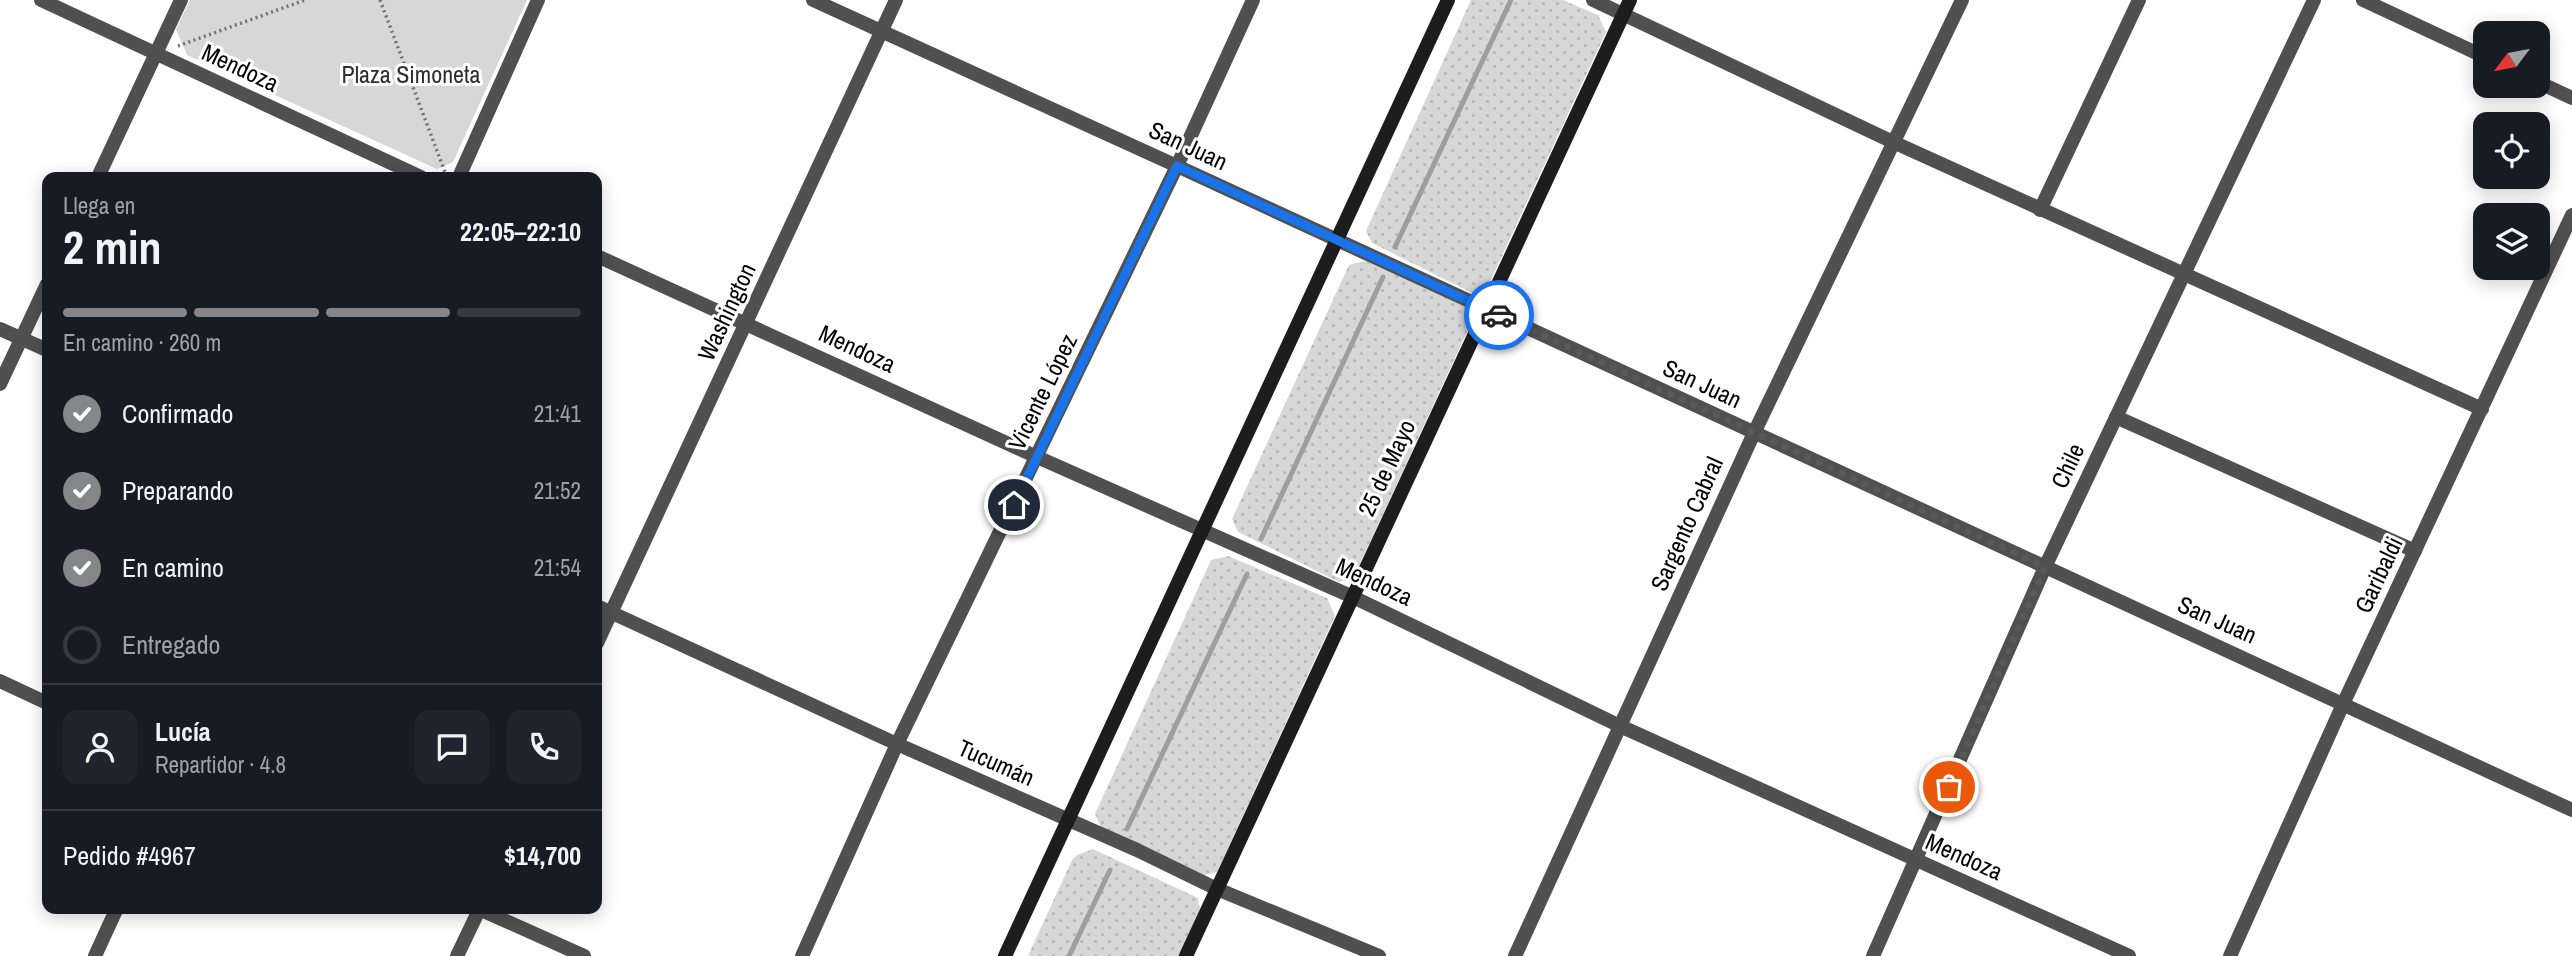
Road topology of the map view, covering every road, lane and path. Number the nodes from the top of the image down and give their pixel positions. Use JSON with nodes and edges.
{"nodes":[{"id":1,"x":41,"y":0,"type":"edge"},
{"id":2,"x":181,"y":0,"type":"edge"},
{"id":3,"x":304,"y":0,"type":"edge"},
{"id":4,"x":380,"y":0,"type":"edge"},
{"id":5,"x":538,"y":0,"type":"edge"},
{"id":6,"x":813,"y":0,"type":"edge"},
{"id":7,"x":897,"y":0,"type":"edge"},
{"id":8,"x":1253,"y":0,"type":"edge"},
{"id":9,"x":1448,"y":0,"type":"edge"},
{"id":10,"x":1594,"y":0,"type":"edge"},
{"id":11,"x":1962,"y":0,"type":"edge"},
{"id":12,"x":2139,"y":0,"type":"edge"},
{"id":13,"x":2314,"y":0,"type":"edge"},
{"id":14,"x":2363,"y":0,"type":"edge"},
{"id":15,"x":1627,"y":6,"type":"edge"},
{"id":16,"x":882,"y":31,"type":"junction"},
{"id":17,"x":2473,"y":51,"type":"edge"},
{"id":18,"x":155,"y":54,"type":"junction"},
{"id":19,"x":2550,"y":88,"type":"edge"},
{"id":20,"x":2572,"y":98,"type":"edge"},
{"id":21,"x":1893,"y":142,"type":"junction"},
{"id":22,"x":1177,"y":166,"type":"junction"},
{"id":23,"x":100,"y":172,"type":"edge"},
{"id":24,"x":410,"y":172,"type":"edge"},
{"id":25,"x":445,"y":172,"type":"edge"},
{"id":26,"x":461,"y":172,"type":"edge"},
{"id":27,"x":2040,"y":210,"type":"junction"},
{"id":28,"x":2572,"y":215,"type":"edge"},
{"id":29,"x":1337,"y":240,"type":"junction"},
{"id":30,"x":602,"y":258,"type":"edge"},
{"id":31,"x":2183,"y":275,"type":"junction"},
{"id":32,"x":42,"y":295,"type":"edge"},
{"id":33,"x":1486,"y":309,"type":"junction"},
{"id":34,"x":747,"y":323,"type":"junction"},
{"id":35,"x":0,"y":328,"type":"edge"},
{"id":36,"x":22,"y":338,"type":"junction"},
{"id":37,"x":42,"y":348,"type":"edge"},
{"id":38,"x":0,"y":384,"type":"edge"},
{"id":39,"x":2482,"y":409,"type":"junction"},
{"id":40,"x":2116,"y":417,"type":"junction"},
{"id":41,"x":1754,"y":433,"type":"junction"},
{"id":42,"x":1037,"y":457,"type":"junction"},
{"id":43,"x":1203,"y":529,"type":"junction"},
{"id":44,"x":2415,"y":551,"type":"junction"},
{"id":45,"x":2045,"y":567,"type":"junction"},
{"id":46,"x":1353,"y":597,"type":"junction"},
{"id":47,"x":603,"y":609,"type":"edge"},
{"id":48,"x":0,"y":681,"type":"edge"},
{"id":49,"x":42,"y":702,"type":"edge"},
{"id":50,"x":2344,"y":702,"type":"junction"},
{"id":51,"x":1620,"y":726,"type":"junction"},
{"id":52,"x":897,"y":744,"type":"junction"},
{"id":53,"x":2572,"y":810,"type":"edge"},
{"id":54,"x":1069,"y":820,"type":"junction"},
{"id":55,"x":1917,"y":860,"type":"junction"},
{"id":56,"x":1217,"y":889,"type":"junction"},
{"id":57,"x":114,"y":914,"type":"edge"},
{"id":58,"x":477,"y":914,"type":"edge"},
{"id":59,"x":490,"y":914,"type":"edge"},
{"id":60,"x":95,"y":956,"type":"edge"},
{"id":61,"x":457,"y":956,"type":"edge"},
{"id":62,"x":584,"y":956,"type":"edge"},
{"id":63,"x":802,"y":956,"type":"edge"},
{"id":64,"x":1005,"y":956,"type":"edge"},
{"id":65,"x":1186,"y":956,"type":"edge"},
{"id":66,"x":1379,"y":956,"type":"edge"},
{"id":67,"x":1515,"y":956,"type":"edge"},
{"id":68,"x":1872,"y":956,"type":"edge"},
{"id":69,"x":2129,"y":956,"type":"edge"},
{"id":70,"x":2230,"y":956,"type":"edge"}],
"edges":[{"from":1,"to":18,"type":"street","name":"Mendoza"},
{"from":2,"to":18,"type":"street"},
{"from":3,"to":18,"type":"path"},
{"from":4,"to":25,"type":"path"},
{"from":5,"to":26,"type":"street"},
{"from":6,"to":16,"type":"street","name":"San Juan"},
{"from":7,"to":16,"type":"street","name":"Washington"},
{"from":8,"to":22,"type":"street","name":"Vicente López"},
{"from":9,"to":29,"type":"street"},
{"from":10,"to":15,"type":"street"},
{"from":11,"to":21,"type":"street","name":"Sargento Cabral"},
{"from":12,"to":27,"type":"street"},
{"from":13,"to":31,"type":"street","name":"Chile"},
{"from":14,"to":17,"type":"street"},
{"from":15,"to":21,"type":"street"},
{"from":15,"to":33,"type":"street","name":"25 de Mayo"},
{"from":16,"to":22,"type":"street","name":"San Juan"},
{"from":16,"to":34,"type":"street","name":"Washington"},
{"from":18,"to":23,"type":"street"},
{"from":18,"to":24,"type":"street","name":"Mendoza"},
{"from":19,"to":20,"type":"street"},
{"from":21,"to":27,"type":"street"},
{"from":21,"to":41,"type":"street","name":"Sargento Cabral"},
{"from":22,"to":29,"type":"street","name":"San Juan"},
{"from":22,"to":42,"type":"street","name":"Vicente López"},
{"from":27,"to":31,"type":"street"},
{"from":28,"to":39,"type":"street","name":"Garibaldi"},
{"from":29,"to":33,"type":"street","name":"San Juan"},
{"from":29,"to":43,"type":"street"},
{"from":30,"to":34,"type":"street","name":"Mendoza"},
{"from":31,"to":39,"type":"street"},
{"from":31,"to":40,"type":"street","name":"Chile"},
{"from":32,"to":36,"type":"street"},
{"from":33,"to":41,"type":"street","name":"San Juan"},
{"from":33,"to":46,"type":"street","name":"25 de Mayo"},
{"from":34,"to":42,"type":"street","name":"Mendoza"},
{"from":34,"to":47,"type":"street","name":"Washington"},
{"from":35,"to":36,"type":"street"},
{"from":36,"to":37,"type":"street"},
{"from":36,"to":38,"type":"street"},
{"from":39,"to":44,"type":"street","name":"Garibaldi"},
{"from":40,"to":44,"type":"street"},
{"from":40,"to":45,"type":"street","name":"Chile"},
{"from":41,"to":45,"type":"street","name":"San Juan"},
{"from":41,"to":51,"type":"street","name":"Sargento Cabral"},
{"from":42,"to":43,"type":"street","name":"Mendoza"},
{"from":42,"to":52,"type":"street","name":"Vicente López"},
{"from":43,"to":46,"type":"street","name":"Mendoza"},
{"from":43,"to":54,"type":"street"},
{"from":44,"to":50,"type":"street","name":"Garibaldi"},
{"from":45,"to":50,"type":"street","name":"San Juan"},
{"from":45,"to":55,"type":"street","name":"Chile"},
{"from":46,"to":51,"type":"street","name":"Mendoza"},
{"from":46,"to":56,"type":"street","name":"25 de Mayo"},
{"from":47,"to":52,"type":"street","name":"Tucumán"},
{"from":48,"to":49,"type":"street"},
{"from":50,"to":53,"type":"street","name":"San Juan"},
{"from":50,"to":70,"type":"street","name":"Garibaldi"},
{"from":51,"to":55,"type":"street","name":"Mendoza"},
{"from":51,"to":67,"type":"street","name":"Sargento Cabral"},
{"from":52,"to":54,"type":"street","name":"Tucumán"},
{"from":52,"to":63,"type":"street","name":"Vicente López"},
{"from":54,"to":56,"type":"street","name":"Tucumán"},
{"from":54,"to":64,"type":"street"},
{"from":55,"to":68,"type":"street","name":"Chile"},
{"from":55,"to":69,"type":"street","name":"Mendoza"},
{"from":56,"to":65,"type":"street","name":"25 de Mayo"},
{"from":56,"to":66,"type":"street","name":"Tucumán"},
{"from":57,"to":60,"type":"street"},
{"from":58,"to":61,"type":"street"},
{"from":59,"to":62,"type":"street"}]}
